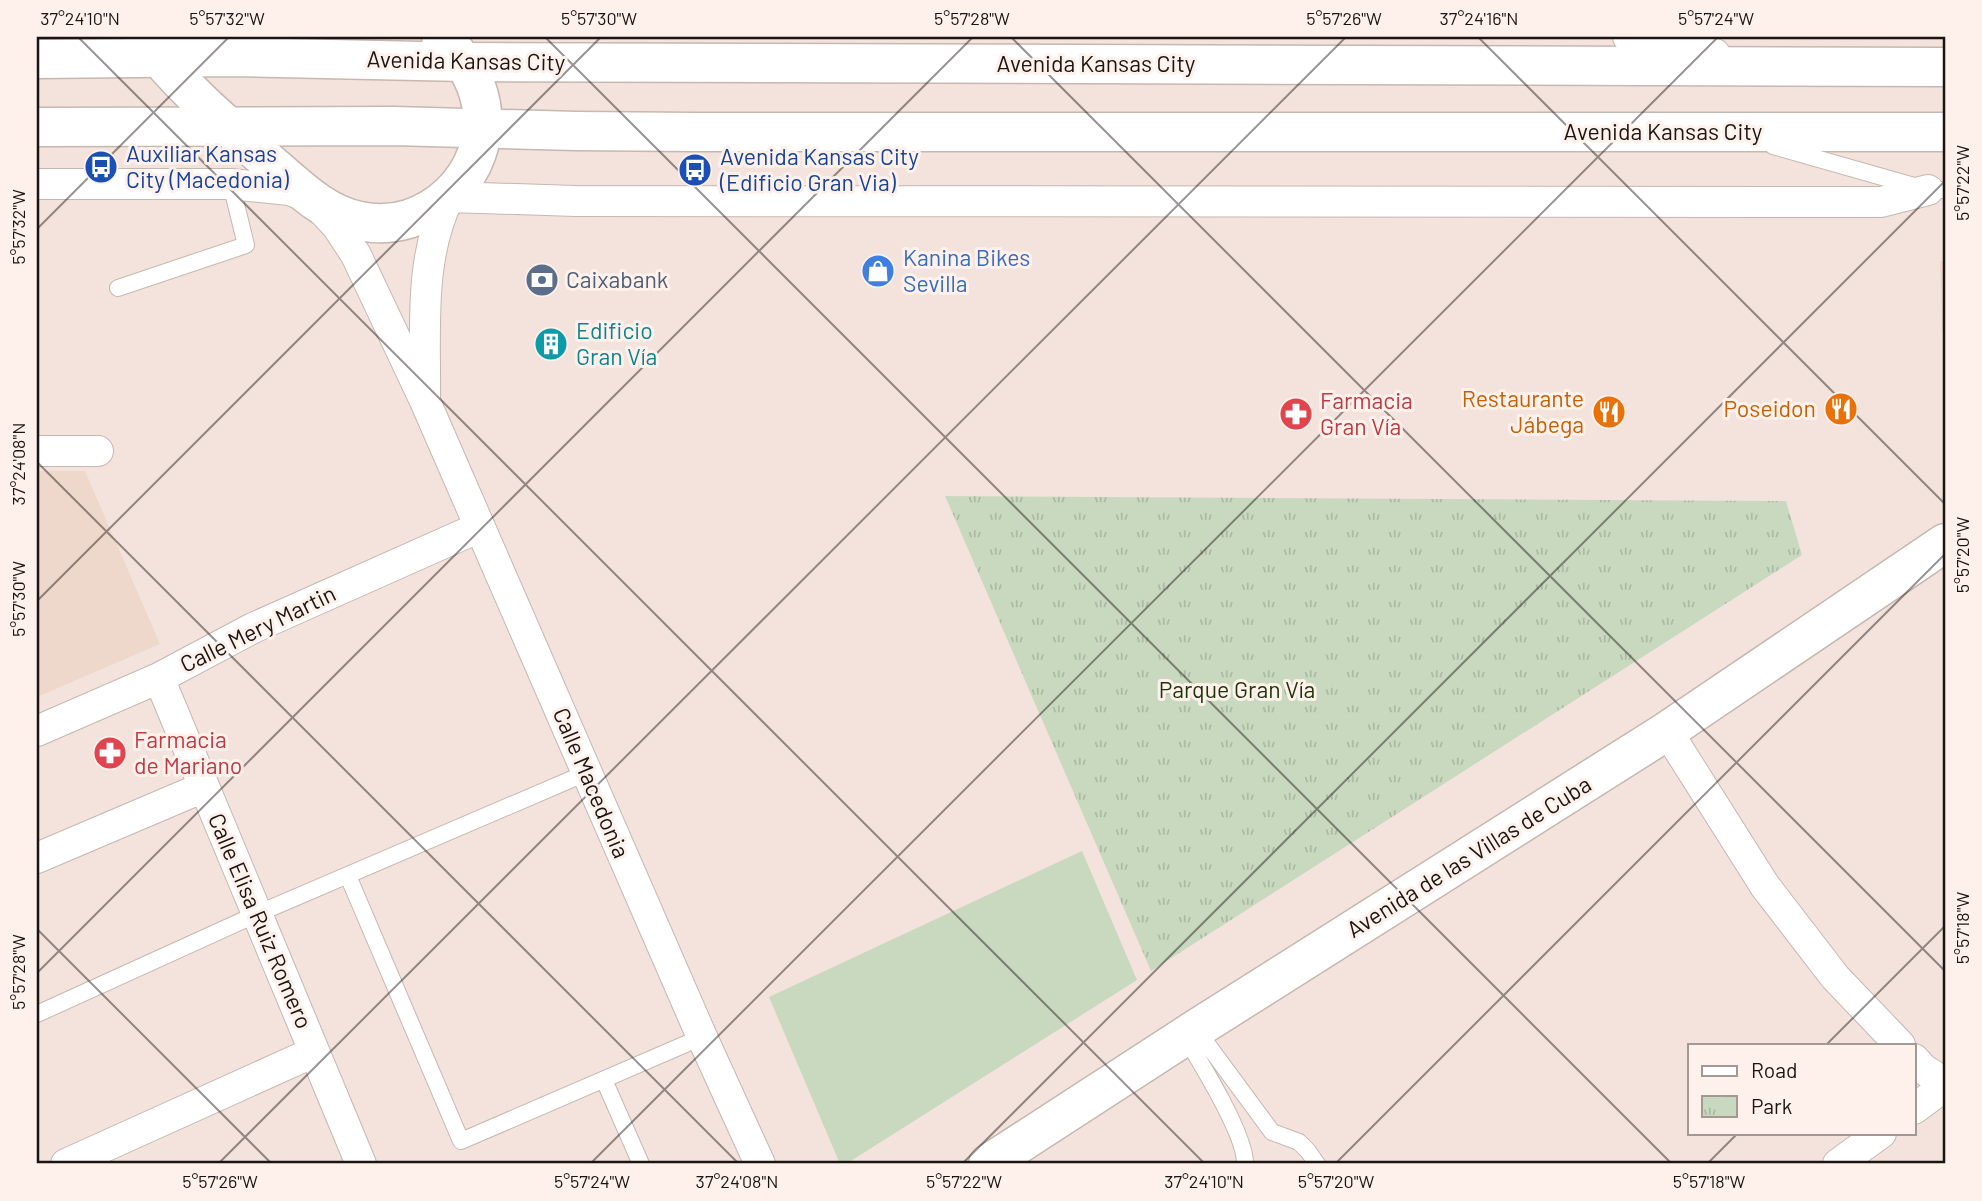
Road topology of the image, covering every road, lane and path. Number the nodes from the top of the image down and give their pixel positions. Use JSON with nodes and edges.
{"nodes":[{"id":1,"x":1628,"y":37,"type":"edge"},
{"id":2,"x":455,"y":45,"type":"edge"},
{"id":3,"x":151,"y":48,"type":"edge"},
{"id":4,"x":37,"y":59,"type":"edge"},
{"id":5,"x":1781,"y":66,"type":"junction"},
{"id":6,"x":1945,"y":67,"type":"edge"},
{"id":7,"x":226,"y":126,"type":"junction"},
{"id":8,"x":37,"y":127,"type":"edge"},
{"id":9,"x":482,"y":128,"type":"junction"},
{"id":10,"x":1723,"y":132,"type":"junction"},
{"id":11,"x":1945,"y":132,"type":"edge"},
{"id":12,"x":37,"y":184,"type":"edge"},
{"id":13,"x":231,"y":184,"type":"junction"},
{"id":14,"x":1937,"y":190,"type":"edge"},
{"id":15,"x":449,"y":197,"type":"junction"},
{"id":16,"x":311,"y":198,"type":"junction"},
{"id":17,"x":118,"y":288,"type":"dead end"},
{"id":18,"x":425,"y":401,"type":"junction"},
{"id":19,"x":37,"y":451,"type":"edge"},
{"id":20,"x":97,"y":451,"type":"dead end"},
{"id":21,"x":480,"y":527,"type":"junction"},
{"id":22,"x":1945,"y":543,"type":"edge"},
{"id":23,"x":159,"y":678,"type":"junction"},
{"id":24,"x":37,"y":731,"type":"edge"},
{"id":25,"x":1667,"y":731,"type":"junction"},
{"id":26,"x":586,"y":773,"type":"junction"},
{"id":27,"x":204,"y":787,"type":"junction"},
{"id":28,"x":37,"y":858,"type":"edge"},
{"id":29,"x":348,"y":876,"type":"junction"},
{"id":30,"x":257,"y":914,"type":"junction"},
{"id":31,"x":37,"y":1014,"type":"edge"},
{"id":32,"x":1191,"y":1033,"type":"junction"},
{"id":33,"x":702,"y":1037,"type":"junction"},
{"id":34,"x":1899,"y":1044,"type":"edge"},
{"id":35,"x":314,"y":1052,"type":"junction"},
{"id":36,"x":1916,"y":1061,"type":"edge"},
{"id":37,"x":604,"y":1080,"type":"junction"},
{"id":38,"x":1945,"y":1085,"type":"edge"},
{"id":39,"x":1916,"y":1107,"type":"edge"},
{"id":40,"x":1880,"y":1134,"type":"edge"},
{"id":41,"x":66,"y":1164,"type":"edge"},
{"id":42,"x":360,"y":1164,"type":"edge"},
{"id":43,"x":641,"y":1164,"type":"edge"},
{"id":44,"x":760,"y":1164,"type":"edge"},
{"id":45,"x":988,"y":1164,"type":"edge"},
{"id":46,"x":1245,"y":1164,"type":"edge"},
{"id":47,"x":1317,"y":1164,"type":"edge"},
{"id":48,"x":1838,"y":1164,"type":"edge"}],
"edges":[{"from":1,"to":5,"type":"street"},
{"from":2,"to":3,"type":"main road","name":"Avenida Kansas City"},
{"from":2,"to":5,"type":"main road","name":"Avenida Kansas City"},
{"from":2,"to":9,"type":"main road"},
{"from":3,"to":4,"type":"main road","name":"Avenida Kansas City"},
{"from":3,"to":7,"type":"main road"},
{"from":5,"to":6,"type":"main road","name":"Avenida Kansas City"},
{"from":7,"to":8,"type":"main road","name":"Avenida Kansas City"},
{"from":7,"to":9,"type":"main road","name":"Avenida Kansas City"},
{"from":7,"to":16,"type":"main road"},
{"from":9,"to":10,"type":"main road","name":"Avenida Kansas City"},
{"from":9,"to":15,"type":"main road"},
{"from":10,"to":11,"type":"main road","name":"Avenida Kansas City"},
{"from":10,"to":14,"type":"lane"},
{"from":12,"to":13,"type":"street"},
{"from":13,"to":16,"type":"street"},
{"from":13,"to":17,"type":"lane"},
{"from":14,"to":15,"type":"street"},
{"from":15,"to":16,"type":"main road"},
{"from":15,"to":18,"type":"street"},
{"from":16,"to":18,"type":"street","name":"Calle Macedonia"},
{"from":18,"to":21,"type":"street","name":"Calle Macedonia"},
{"from":19,"to":20,"type":"street"},
{"from":21,"to":23,"type":"street","name":"Calle Mery Martin"},
{"from":21,"to":26,"type":"street","name":"Calle Macedonia"},
{"from":22,"to":25,"type":"main road","name":"Avenida de las Villas de Cuba"},
{"from":23,"to":24,"type":"street","name":"Calle Mery Martin"},
{"from":23,"to":27,"type":"street","name":"Calle Elisa Ruiz Romero"},
{"from":25,"to":32,"type":"main road","name":"Avenida de las Villas de Cuba"},
{"from":25,"to":34,"type":"street"},
{"from":26,"to":29,"type":"lane"},
{"from":26,"to":33,"type":"street","name":"Calle Macedonia"},
{"from":27,"to":28,"type":"street"},
{"from":27,"to":30,"type":"street","name":"Calle Elisa Ruiz Romero"},
{"from":29,"to":30,"type":"lane"},
{"from":29,"to":37,"type":"lane"},
{"from":30,"to":31,"type":"lane"},
{"from":30,"to":35,"type":"street","name":"Calle Elisa Ruiz Romero"},
{"from":32,"to":45,"type":"main road","name":"Avenida de las Villas de Cuba"},
{"from":32,"to":46,"type":"lane"},
{"from":32,"to":47,"type":"lane"},
{"from":33,"to":37,"type":"lane"},
{"from":33,"to":44,"type":"street","name":"Calle Macedonia"},
{"from":35,"to":41,"type":"street"},
{"from":35,"to":42,"type":"street","name":"Calle Elisa Ruiz Romero"},
{"from":36,"to":38,"type":"street"},
{"from":37,"to":43,"type":"lane"},
{"from":38,"to":39,"type":"street"},
{"from":40,"to":48,"type":"street"}]}
